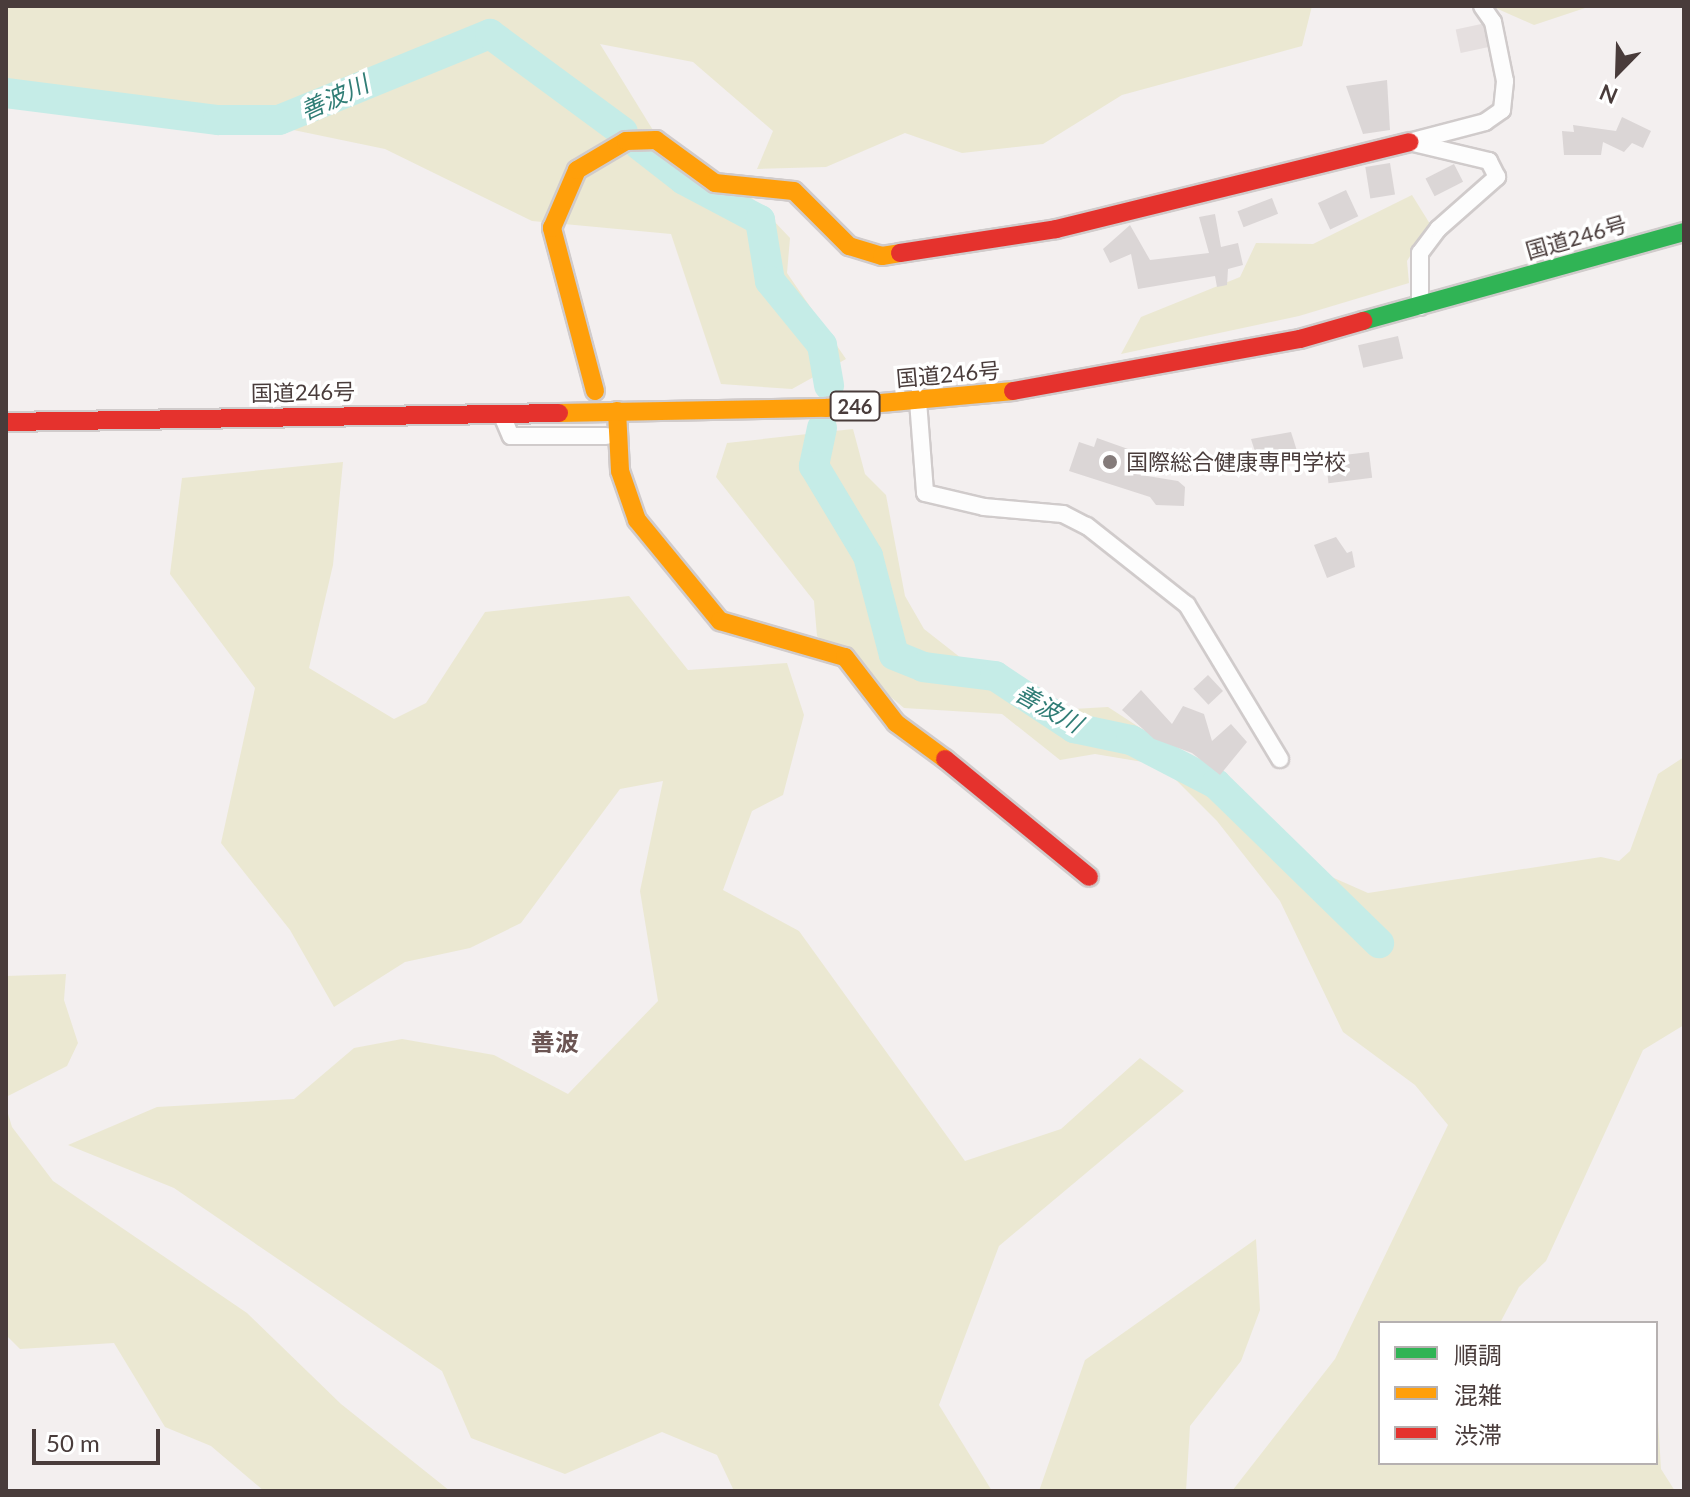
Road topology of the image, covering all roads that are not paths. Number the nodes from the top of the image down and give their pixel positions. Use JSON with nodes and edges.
{"nodes":[{"id":1,"x":1482,"y":6,"type":"edge"},
{"id":2,"x":1409,"y":142,"type":"junction"},
{"id":3,"x":1684,"y":232,"type":"edge"},
{"id":4,"x":1420,"y":307,"type":"junction"},
{"id":5,"x":595,"y":391,"type":"dead end"},
{"id":6,"x":918,"y":401,"type":"junction"},
{"id":7,"x":617,"y":411,"type":"junction"},
{"id":8,"x":501,"y":413,"type":"junction"},
{"id":9,"x":6,"y":422,"type":"edge"},
{"id":10,"x":606,"y":435,"type":"joint"},
{"id":11,"x":637,"y":520,"type":"junction"},
{"id":12,"x":1280,"y":759,"type":"dead end"},
{"id":13,"x":1089,"y":877,"type":"dead end"}],
"edges":[{"from":1,"to":2,"type":"street"},
{"from":2,"to":4,"type":"street"},
{"from":2,"to":5,"type":"main road"},
{"from":3,"to":4,"type":"main road","name":"国道246号","number":"246"},
{"from":4,"to":6,"type":"main road","name":"国道246号","number":"246"},
{"from":6,"to":7,"type":"main road","name":"国道246号","number":"246"},
{"from":6,"to":12,"type":"street"},
{"from":7,"to":8,"type":"main road","name":"国道246号","number":"246"},
{"from":7,"to":11,"type":"main road"},
{"from":8,"to":9,"type":"main road","name":"国道246号","number":"246"},
{"from":8,"to":10,"type":"street"},
{"from":10,"to":11,"type":"main road"},
{"from":11,"to":13,"type":"main road"}]}
